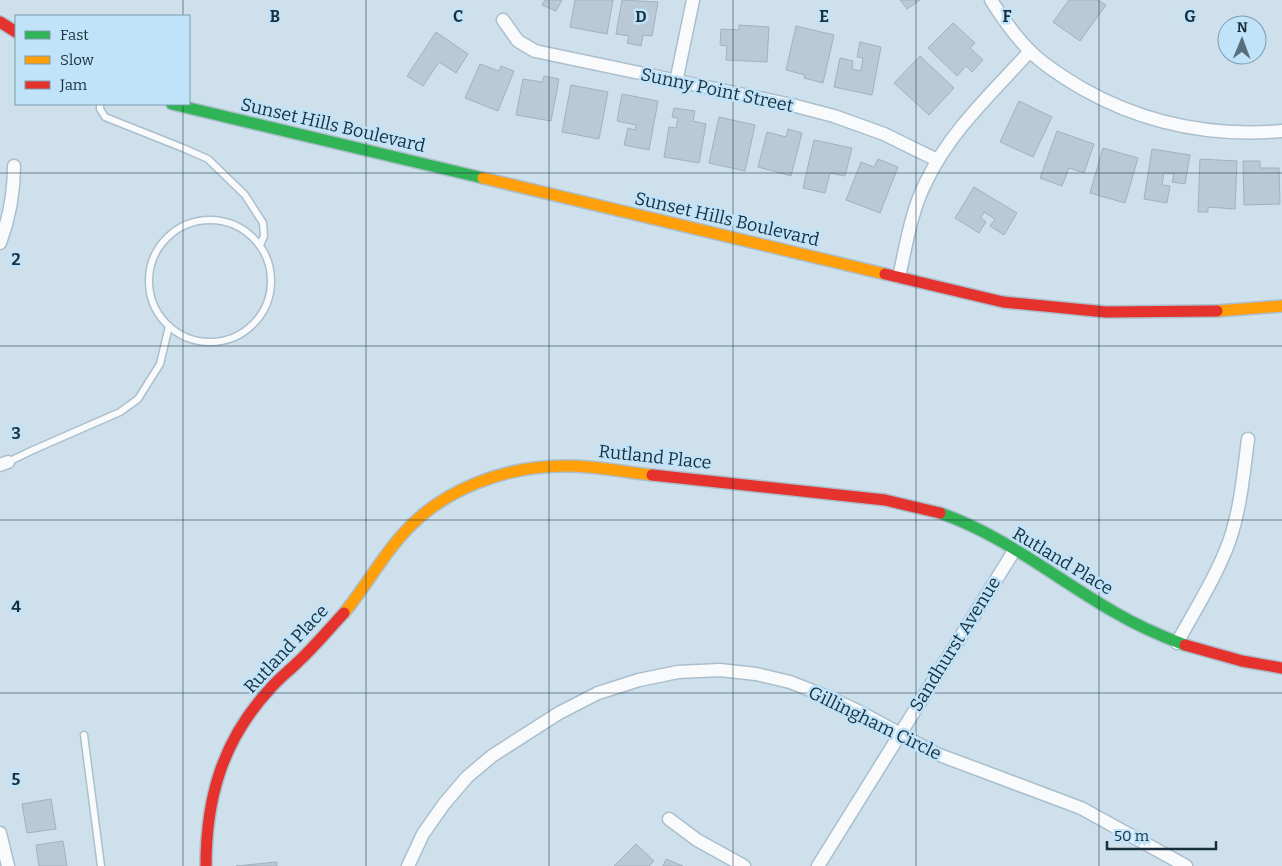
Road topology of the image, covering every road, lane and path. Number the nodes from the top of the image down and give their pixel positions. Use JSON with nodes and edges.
{"nodes":[{"id":1,"x":693,"y":0,"type":"edge"},
{"id":2,"x":991,"y":0,"type":"edge"},
{"id":3,"x":502,"y":20,"type":"dead end"},
{"id":4,"x":0,"y":22,"type":"edge"},
{"id":5,"x":15,"y":31,"type":"edge"},
{"id":6,"x":1030,"y":51,"type":"junction"},
{"id":7,"x":676,"y":82,"type":"junction"},
{"id":8,"x":100,"y":105,"type":"edge"},
{"id":9,"x":176,"y":105,"type":"edge"},
{"id":10,"x":1282,"y":132,"type":"edge"},
{"id":11,"x":937,"y":160,"type":"junction"},
{"id":12,"x":14,"y":166,"type":"dead end"},
{"id":13,"x":0,"y":243,"type":"edge"},
{"id":14,"x":260,"y":245,"type":"junction"},
{"id":15,"x":899,"y":277,"type":"junction"},
{"id":16,"x":1282,"y":306,"type":"edge"},
{"id":17,"x":169,"y":326,"type":"junction"},
{"id":18,"x":1248,"y":439,"type":"dead end"},
{"id":19,"x":4,"y":464,"type":"edge"},
{"id":20,"x":1014,"y":551,"type":"junction"},
{"id":21,"x":1177,"y":643,"type":"junction"},
{"id":22,"x":1282,"y":668,"type":"edge"},
{"id":23,"x":900,"y":733,"type":"junction"},
{"id":24,"x":84,"y":735,"type":"dead end"},
{"id":25,"x":669,"y":819,"type":"dead end"},
{"id":26,"x":0,"y":833,"type":"edge"},
{"id":27,"x":8,"y":866,"type":"edge"},
{"id":28,"x":101,"y":866,"type":"edge"},
{"id":29,"x":206,"y":866,"type":"edge"},
{"id":30,"x":408,"y":866,"type":"edge"},
{"id":31,"x":744,"y":866,"type":"edge"},
{"id":32,"x":818,"y":866,"type":"edge"},
{"id":33,"x":1186,"y":866,"type":"edge"}],
"edges":[{"from":1,"to":7,"type":"street"},
{"from":2,"to":6,"type":"street"},
{"from":3,"to":7,"type":"street","name":"Sunny Point Street"},
{"from":4,"to":5,"type":"street"},
{"from":6,"to":10,"type":"street"},
{"from":6,"to":11,"type":"street"},
{"from":7,"to":11,"type":"street","name":"Sunny Point Street"},
{"from":8,"to":14,"type":"lane"},
{"from":9,"to":15,"type":"street","name":"Sunset Hills Boulevard"},
{"from":11,"to":15,"type":"street"},
{"from":12,"to":13,"type":"street"},
{"from":14,"to":17,"type":"lane"},
{"from":14,"to":17,"type":"lane"},
{"from":15,"to":16,"type":"street","name":"Sunset Hills Boulevard"},
{"from":17,"to":19,"type":"lane"},
{"from":18,"to":21,"type":"street"},
{"from":20,"to":21,"type":"street","name":"Rutland Place"},
{"from":20,"to":23,"type":"street","name":"Sandhurst Avenue"},
{"from":20,"to":29,"type":"street","name":"Rutland Place"},
{"from":21,"to":22,"type":"street","name":"Rutland Place"},
{"from":23,"to":30,"type":"street","name":"Gillingham Circle"},
{"from":23,"to":32,"type":"street","name":"Sandhurst Avenue"},
{"from":23,"to":33,"type":"street","name":"Gillingham Circle"},
{"from":24,"to":28,"type":"lane"},
{"from":25,"to":31,"type":"street"},
{"from":26,"to":27,"type":"street"}]}
